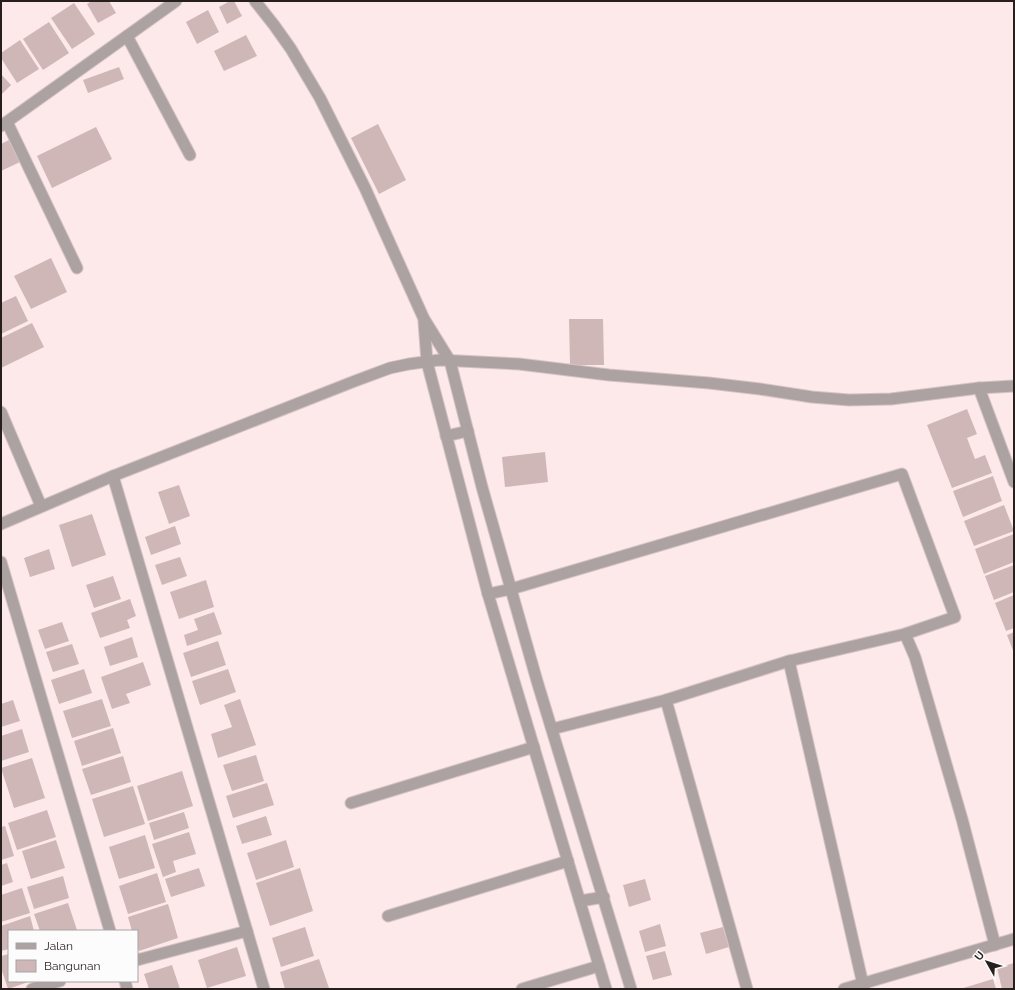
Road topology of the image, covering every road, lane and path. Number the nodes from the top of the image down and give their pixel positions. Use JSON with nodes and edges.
{"nodes":[{"id":1,"x":176,"y":1,"type":"edge"},
{"id":2,"x":255,"y":1,"type":"edge"},
{"id":3,"x":127,"y":36,"type":"junction"},
{"id":4,"x":4,"y":124,"type":"edge"},
{"id":5,"x":190,"y":155,"type":"dead end"},
{"id":6,"x":77,"y":268,"type":"dead end"},
{"id":7,"x":424,"y":319,"type":"junction"},
{"id":8,"x":450,"y":361,"type":"junction"},
{"id":9,"x":427,"y":362,"type":"junction"},
{"id":10,"x":1014,"y":386,"type":"edge"},
{"id":11,"x":979,"y":388,"type":"junction"},
{"id":12,"x":1,"y":412,"type":"edge"},
{"id":13,"x":468,"y":431,"type":"junction"},
{"id":14,"x":446,"y":436,"type":"junction"},
{"id":15,"x":113,"y":476,"type":"junction"},
{"id":16,"x":1014,"y":482,"type":"edge"},
{"id":17,"x":42,"y":506,"type":"junction"},
{"id":18,"x":1,"y":524,"type":"edge"},
{"id":19,"x":1,"y":562,"type":"edge"},
{"id":20,"x":511,"y":589,"type":"junction"},
{"id":21,"x":488,"y":594,"type":"junction"},
{"id":22,"x":905,"y":634,"type":"junction"},
{"id":23,"x":789,"y":661,"type":"junction"},
{"id":24,"x":666,"y":700,"type":"junction"},
{"id":25,"x":552,"y":729,"type":"junction"},
{"id":26,"x":534,"y":747,"type":"junction"},
{"id":27,"x":351,"y":804,"type":"dead end"},
{"id":28,"x":568,"y":861,"type":"junction"},
{"id":29,"x":604,"y":897,"type":"junction"},
{"id":30,"x":580,"y":901,"type":"junction"},
{"id":31,"x":388,"y":916,"type":"dead end"},
{"id":32,"x":110,"y":930,"type":"edge"},
{"id":33,"x":247,"y":931,"type":"junction"},
{"id":34,"x":1014,"y":939,"type":"edge"},
{"id":35,"x":995,"y":945,"type":"junction"},
{"id":36,"x":138,"y":960,"type":"edge"},
{"id":37,"x":599,"y":966,"type":"junction"},
{"id":38,"x":56,"y":982,"type":"edge"},
{"id":39,"x":863,"y":986,"type":"edge"},
{"id":40,"x":32,"y":989,"type":"edge"},
{"id":41,"x":264,"y":989,"type":"edge"},
{"id":42,"x":522,"y":989,"type":"edge"},
{"id":43,"x":606,"y":989,"type":"edge"},
{"id":44,"x":631,"y":989,"type":"edge"},
{"id":45,"x":747,"y":989,"type":"edge"},
{"id":46,"x":844,"y":989,"type":"edge"}],
"edges":[{"from":1,"to":3,"type":"street"},
{"from":2,"to":7,"type":"street"},
{"from":3,"to":4,"type":"street"},
{"from":3,"to":5,"type":"street"},
{"from":4,"to":6,"type":"street"},
{"from":7,"to":8,"type":"street"},
{"from":7,"to":9,"type":"street"},
{"from":8,"to":9,"type":"street"},
{"from":8,"to":11,"type":"street"},
{"from":8,"to":13,"type":"street"},
{"from":9,"to":14,"type":"street"},
{"from":9,"to":15,"type":"street"},
{"from":10,"to":11,"type":"street"},
{"from":11,"to":16,"type":"street"},
{"from":12,"to":17,"type":"street"},
{"from":13,"to":14,"type":"street"},
{"from":13,"to":20,"type":"street"},
{"from":14,"to":21,"type":"street"},
{"from":15,"to":17,"type":"street"},
{"from":15,"to":33,"type":"street"},
{"from":17,"to":18,"type":"street"},
{"from":19,"to":32,"type":"street"},
{"from":20,"to":21,"type":"street"},
{"from":20,"to":22,"type":"street"},
{"from":20,"to":25,"type":"street"},
{"from":21,"to":26,"type":"street"},
{"from":22,"to":23,"type":"street"},
{"from":22,"to":35,"type":"street"},
{"from":23,"to":24,"type":"street"},
{"from":23,"to":39,"type":"street"},
{"from":24,"to":25,"type":"street"},
{"from":24,"to":45,"type":"street"},
{"from":25,"to":29,"type":"street"},
{"from":26,"to":27,"type":"street"},
{"from":26,"to":28,"type":"street"},
{"from":28,"to":30,"type":"street"},
{"from":28,"to":31,"type":"street"},
{"from":29,"to":30,"type":"street"},
{"from":29,"to":44,"type":"street"},
{"from":30,"to":37,"type":"street"},
{"from":33,"to":36,"type":"street"},
{"from":33,"to":41,"type":"street"},
{"from":34,"to":35,"type":"street"},
{"from":35,"to":39,"type":"street"},
{"from":37,"to":42,"type":"street"},
{"from":37,"to":43,"type":"street"},
{"from":38,"to":40,"type":"street"},
{"from":39,"to":46,"type":"street"}]}
